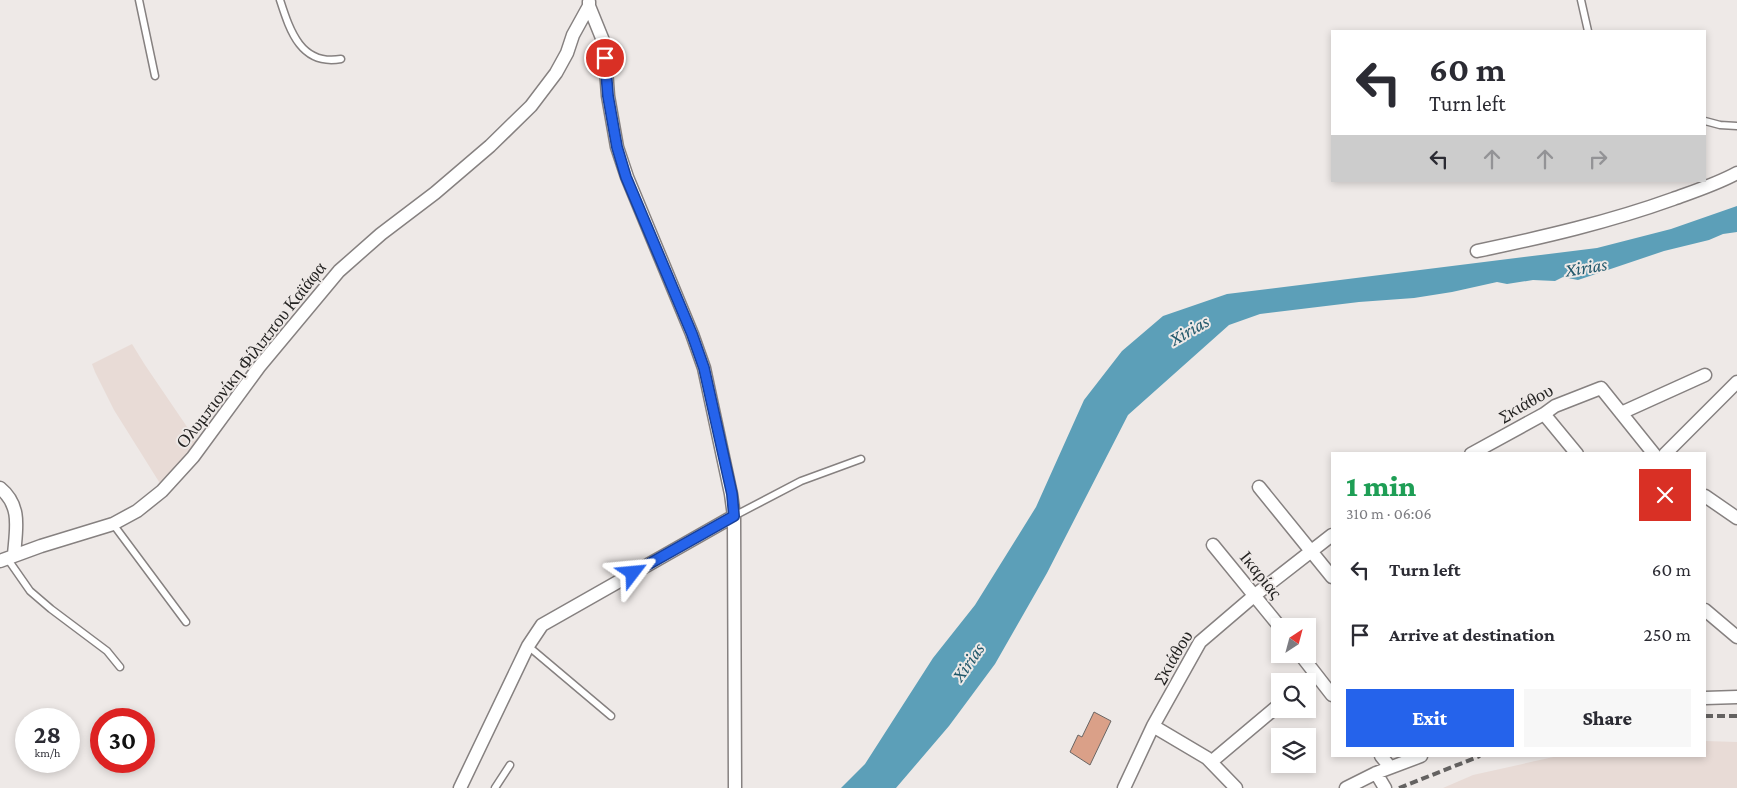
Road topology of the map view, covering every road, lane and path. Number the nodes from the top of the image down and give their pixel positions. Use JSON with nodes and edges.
{"nodes":[{"id":1,"x":139,"y":0,"type":"edge"},
{"id":2,"x":280,"y":0,"type":"edge"},
{"id":3,"x":1581,"y":0,"type":"edge"},
{"id":4,"x":589,"y":3,"type":"edge"},
{"id":5,"x":1588,"y":30,"type":"edge"},
{"id":6,"x":341,"y":59,"type":"dead end"},
{"id":7,"x":155,"y":76,"type":"dead end"},
{"id":8,"x":1706,"y":122,"type":"edge"},
{"id":9,"x":1737,"y":126,"type":"edge"},
{"id":10,"x":1737,"y":172,"type":"edge"},
{"id":11,"x":1477,"y":251,"type":"dead end"},
{"id":12,"x":1705,"y":375,"type":"dead end"},
{"id":13,"x":1737,"y":382,"type":"edge"},
{"id":14,"x":1621,"y":413,"type":"junction"},
{"id":15,"x":1544,"y":414,"type":"junction"},
{"id":16,"x":1475,"y":452,"type":"edge"},
{"id":17,"x":1575,"y":452,"type":"edge"},
{"id":18,"x":1652,"y":452,"type":"edge"},
{"id":19,"x":1667,"y":452,"type":"edge"},
{"id":20,"x":861,"y":459,"type":"dead end"},
{"id":21,"x":1259,"y":487,"type":"dead end"},
{"id":22,"x":0,"y":488,"type":"edge"},
{"id":23,"x":1706,"y":497,"type":"edge"},
{"id":24,"x":734,"y":516,"type":"junction"},
{"id":25,"x":1737,"y":518,"type":"edge"},
{"id":26,"x":113,"y":524,"type":"junction"},
{"id":27,"x":1331,"y":536,"type":"edge"},
{"id":28,"x":1213,"y":544,"type":"dead end"},
{"id":29,"x":1311,"y":550,"type":"junction"},
{"id":30,"x":7,"y":558,"type":"edge"},
{"id":31,"x":1331,"y":576,"type":"edge"},
{"id":32,"x":1255,"y":595,"type":"junction"},
{"id":33,"x":1706,"y":611,"type":"edge"},
{"id":34,"x":1273,"y":618,"type":"edge"},
{"id":35,"x":186,"y":622,"type":"dead end"},
{"id":36,"x":1737,"y":638,"type":"edge"},
{"id":37,"x":528,"y":646,"type":"junction"},
{"id":38,"x":120,"y":667,"type":"dead end"},
{"id":39,"x":1316,"y":681,"type":"edge"},
{"id":40,"x":1331,"y":694,"type":"edge"},
{"id":41,"x":1706,"y":695,"type":"edge"},
{"id":42,"x":1737,"y":697,"type":"edge"},
{"id":43,"x":1271,"y":712,"type":"edge"},
{"id":44,"x":611,"y":716,"type":"dead end"},
{"id":45,"x":1153,"y":726,"type":"junction"},
{"id":46,"x":1382,"y":757,"type":"edge"},
{"id":47,"x":1418,"y":757,"type":"edge"},
{"id":48,"x":1212,"y":762,"type":"junction"},
{"id":49,"x":510,"y":765,"type":"dead end"},
{"id":50,"x":1390,"y":767,"type":"junction"},
{"id":51,"x":1376,"y":773,"type":"junction"},
{"id":52,"x":460,"y":788,"type":"edge"},
{"id":53,"x":495,"y":788,"type":"edge"},
{"id":54,"x":735,"y":788,"type":"edge"},
{"id":55,"x":1124,"y":788,"type":"edge"},
{"id":56,"x":1236,"y":788,"type":"edge"},
{"id":57,"x":1346,"y":788,"type":"edge"},
{"id":58,"x":1385,"y":788,"type":"edge"}],
"edges":[{"from":1,"to":7,"type":"lane"},
{"from":2,"to":6,"type":"lane"},
{"from":3,"to":5,"type":"lane"},
{"from":4,"to":24,"type":"street"},
{"from":4,"to":26,"type":"street","name":"Ολυμπιονίκη Φίλιππου Καϊάφα"},
{"from":8,"to":9,"type":"lane"},
{"from":10,"to":11,"type":"street"},
{"from":12,"to":14,"type":"street"},
{"from":13,"to":19,"type":"street"},
{"from":14,"to":15,"type":"street","name":"Σκιάθου"},
{"from":14,"to":18,"type":"street"},
{"from":15,"to":16,"type":"street","name":"Σκιάθου"},
{"from":15,"to":17,"type":"street"},
{"from":20,"to":24,"type":"lane"},
{"from":21,"to":29,"type":"street"},
{"from":22,"to":30,"type":"street"},
{"from":23,"to":25,"type":"street"},
{"from":24,"to":37,"type":"street"},
{"from":24,"to":54,"type":"street"},
{"from":26,"to":30,"type":"street","name":"Ολυμπιονίκη Φίλιππου Καϊάφα"},
{"from":26,"to":35,"type":"lane"},
{"from":27,"to":29,"type":"street","name":"Σκιάθου"},
{"from":28,"to":32,"type":"street","name":"Ικαρίας"},
{"from":29,"to":31,"type":"street"},
{"from":29,"to":32,"type":"street","name":"Σκιάθου"},
{"from":30,"to":38,"type":"lane"},
{"from":32,"to":34,"type":"street","name":"Ικαρίας"},
{"from":32,"to":45,"type":"street","name":"Σκιάθου"},
{"from":33,"to":36,"type":"street"},
{"from":37,"to":44,"type":"lane"},
{"from":37,"to":52,"type":"street"},
{"from":39,"to":40,"type":"street"},
{"from":41,"to":42,"type":"street"},
{"from":43,"to":48,"type":"street"},
{"from":45,"to":48,"type":"street"},
{"from":45,"to":55,"type":"street","name":"Σκιάθου"},
{"from":46,"to":50,"type":"street"},
{"from":47,"to":50,"type":"street"},
{"from":48,"to":56,"type":"street"},
{"from":49,"to":53,"type":"lane"},
{"from":50,"to":51,"type":"street"},
{"from":51,"to":57,"type":"street"},
{"from":51,"to":58,"type":"street"}]}
